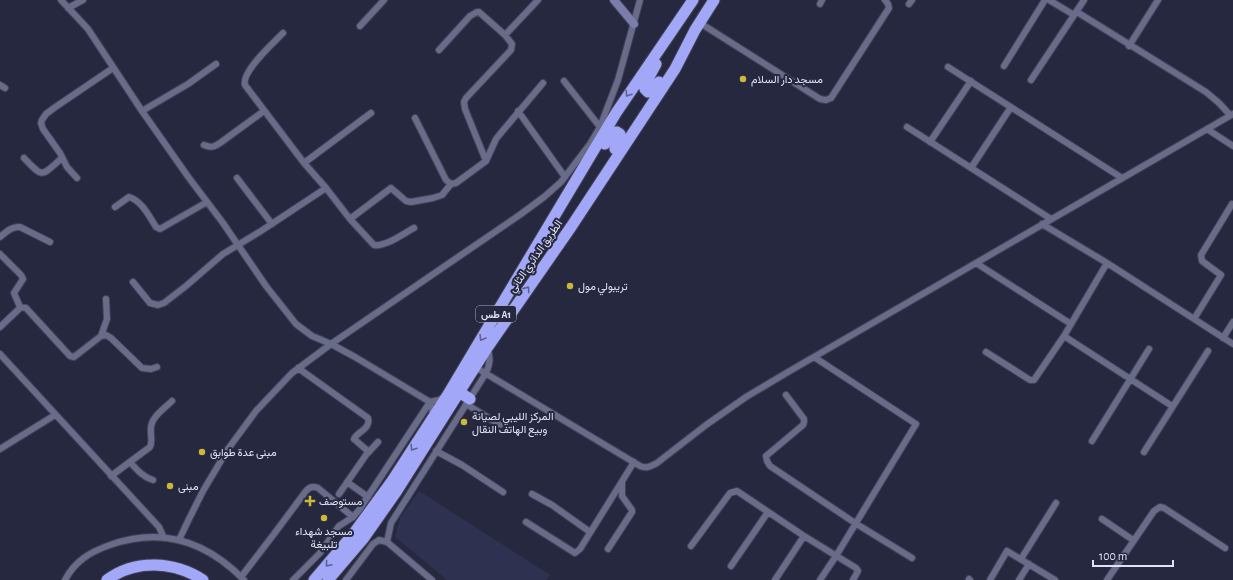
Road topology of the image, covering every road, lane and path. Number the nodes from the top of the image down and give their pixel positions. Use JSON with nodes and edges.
{"nodes":[{"id":1,"x":61,"y":0,"type":"edge"},
{"id":2,"x":83,"y":0,"type":"edge"},
{"id":3,"x":384,"y":0,"type":"edge"},
{"id":4,"x":538,"y":0,"type":"edge"},
{"id":5,"x":614,"y":0,"type":"edge"},
{"id":6,"x":640,"y":0,"type":"edge"},
{"id":7,"x":694,"y":0,"type":"edge"},
{"id":8,"x":698,"y":0,"type":"edge"},
{"id":9,"x":714,"y":0,"type":"edge"},
{"id":10,"x":884,"y":0,"type":"edge"},
{"id":11,"x":1045,"y":0,"type":"edge"},
{"id":12,"x":1049,"y":0,"type":"edge"},
{"id":13,"x":1084,"y":0,"type":"edge"},
{"id":14,"x":1158,"y":0,"type":"edge"},
{"id":15,"x":68,"y":8,"type":"junction"},
{"id":16,"x":1075,"y":14,"type":"junction"},
{"id":17,"x":634,"y":24,"type":"junction"},
{"id":18,"x":360,"y":26,"type":"dead end"},
{"id":19,"x":697,"y":27,"type":"junction"},
{"id":20,"x":283,"y":33,"type":"dead end"},
{"id":21,"x":505,"y":35,"type":"junction"},
{"id":22,"x":1129,"y":46,"type":"junction"},
{"id":23,"x":439,"y":50,"type":"dead end"},
{"id":24,"x":216,"y":64,"type":"dead end"},
{"id":25,"x":1004,"y":66,"type":"dead end"},
{"id":26,"x":948,"y":67,"type":"dead end"},
{"id":27,"x":113,"y":68,"type":"junction"},
{"id":28,"x":1031,"y":80,"type":"dead end"},
{"id":29,"x":564,"y":81,"type":"dead end"},
{"id":30,"x":971,"y":81,"type":"junction"},
{"id":31,"x":542,"y":83,"type":"dead end"},
{"id":32,"x":1011,"y":107,"type":"junction"},
{"id":33,"x":142,"y":111,"type":"junction"},
{"id":34,"x":264,"y":111,"type":"junction"},
{"id":35,"x":518,"y":111,"type":"junction"},
{"id":36,"x":371,"y":113,"type":"dead end"},
{"id":37,"x":1232,"y":115,"type":"edge"},
{"id":38,"x":415,"y":118,"type":"dead end"},
{"id":39,"x":600,"y":127,"type":"junction"},
{"id":40,"x":906,"y":127,"type":"dead end"},
{"id":41,"x":1207,"y":129,"type":"junction"},
{"id":42,"x":930,"y":142,"type":"junction"},
{"id":43,"x":204,"y":145,"type":"dead end"},
{"id":44,"x":1233,"y":146,"type":"edge"},
{"id":45,"x":24,"y":158,"type":"dead end"},
{"id":46,"x":62,"y":158,"type":"junction"},
{"id":47,"x":486,"y":161,"type":"junction"},
{"id":48,"x":304,"y":163,"type":"junction"},
{"id":49,"x":972,"y":168,"type":"junction"},
{"id":50,"x":565,"y":177,"type":"junction"},
{"id":51,"x":77,"y":178,"type":"dead end"},
{"id":52,"x":237,"y":178,"type":"dead end"},
{"id":53,"x":1122,"y":178,"type":"junction"},
{"id":54,"x":451,"y":184,"type":"junction"},
{"id":55,"x":326,"y":188,"type":"junction"},
{"id":56,"x":207,"y":202,"type":"junction"},
{"id":57,"x":1232,"y":204,"type":"dead end"},
{"id":58,"x":115,"y":207,"type":"dead end"},
{"id":59,"x":556,"y":214,"type":"junction"},
{"id":60,"x":350,"y":219,"type":"junction"},
{"id":61,"x":1051,"y":219,"type":"junction"},
{"id":62,"x":272,"y":224,"type":"junction"},
{"id":63,"x":1042,"y":224,"type":"junction"},
{"id":64,"x":571,"y":227,"type":"junction"},
{"id":65,"x":414,"y":228,"type":"dead end"},
{"id":66,"x":0,"y":237,"type":"edge"},
{"id":67,"x":50,"y":242,"type":"dead end"},
{"id":68,"x":238,"y":245,"type":"junction"},
{"id":69,"x":0,"y":254,"type":"edge"},
{"id":70,"x":976,"y":263,"type":"junction"},
{"id":71,"x":1107,"y":263,"type":"junction"},
{"id":72,"x":133,"y":282,"type":"dead end"},
{"id":73,"x":106,"y":299,"type":"dead end"},
{"id":74,"x":20,"y":307,"type":"junction"},
{"id":75,"x":1194,"y":319,"type":"junction"},
{"id":76,"x":1233,"y":322,"type":"edge"},
{"id":77,"x":1071,"y":324,"type":"junction"},
{"id":78,"x":0,"y":328,"type":"edge"},
{"id":79,"x":101,"y":336,"type":"junction"},
{"id":80,"x":1064,"y":336,"type":"junction"},
{"id":81,"x":1223,"y":338,"type":"junction"},
{"id":82,"x":331,"y":344,"type":"junction"},
{"id":83,"x":1233,"y":344,"type":"edge"},
{"id":84,"x":487,"y":348,"type":"junction"},
{"id":85,"x":1150,"y":349,"type":"dead end"},
{"id":86,"x":1208,"y":351,"type":"dead end"},
{"id":87,"x":986,"y":352,"type":"dead end"},
{"id":88,"x":0,"y":354,"type":"edge"},
{"id":89,"x":814,"y":357,"type":"junction"},
{"id":90,"x":157,"y":367,"type":"dead end"},
{"id":91,"x":475,"y":367,"type":"junction"},
{"id":92,"x":298,"y":368,"type":"junction"},
{"id":93,"x":486,"y":373,"type":"junction"},
{"id":94,"x":1131,"y":380,"type":"junction"},
{"id":95,"x":459,"y":392,"type":"junction"},
{"id":96,"x":786,"y":395,"type":"dead end"},
{"id":97,"x":447,"y":396,"type":"junction"},
{"id":98,"x":172,"y":401,"type":"dead end"},
{"id":99,"x":468,"y":401,"type":"junction"},
{"id":100,"x":430,"y":402,"type":"junction"},
{"id":101,"x":1172,"y":406,"type":"junction"},
{"id":102,"x":55,"y":415,"type":"junction"},
{"id":103,"x":433,"y":417,"type":"junction"},
{"id":104,"x":500,"y":425,"type":"dead end"},
{"id":105,"x":1092,"y":441,"type":"dead end"},
{"id":106,"x":378,"y":442,"type":"dead end"},
{"id":107,"x":0,"y":449,"type":"edge"},
{"id":108,"x":436,"y":451,"type":"junction"},
{"id":109,"x":369,"y":452,"type":"junction"},
{"id":110,"x":1144,"y":452,"type":"dead end"},
{"id":111,"x":399,"y":460,"type":"junction"},
{"id":112,"x":130,"y":462,"type":"junction"},
{"id":113,"x":634,"y":462,"type":"junction"},
{"id":114,"x":111,"y":476,"type":"junction"},
{"id":115,"x":153,"y":480,"type":"dead end"},
{"id":116,"x":347,"y":482,"type":"junction"},
{"id":117,"x":622,"y":482,"type":"junction"},
{"id":118,"x":503,"y":492,"type":"dead end"},
{"id":119,"x":339,"y":494,"type":"dead end"},
{"id":120,"x":532,"y":494,"type":"dead end"},
{"id":121,"x":368,"y":497,"type":"junction"},
{"id":122,"x":1056,"y":503,"type":"dead end"},
{"id":123,"x":768,"y":512,"type":"junction"},
{"id":124,"x":353,"y":517,"type":"junction"},
{"id":125,"x":1102,"y":519,"type":"dead end"},
{"id":126,"x":376,"y":521,"type":"junction"},
{"id":127,"x":526,"y":522,"type":"dead end"},
{"id":128,"x":855,"y":523,"type":"junction"},
{"id":129,"x":590,"y":532,"type":"junction"},
{"id":130,"x":804,"y":536,"type":"junction"},
{"id":131,"x":164,"y":538,"type":"junction"},
{"id":132,"x":180,"y":540,"type":"junction"},
{"id":133,"x":1133,"y":540,"type":"junction"},
{"id":134,"x":386,"y":542,"type":"junction"},
{"id":135,"x":691,"y":546,"type":"dead end"},
{"id":136,"x":1225,"y":548,"type":"dead end"},
{"id":137,"x":608,"y":549,"type":"dead end"},
{"id":138,"x":836,"y":556,"type":"junction"},
{"id":139,"x":912,"y":558,"type":"dead end"},
{"id":140,"x":1021,"y":559,"type":"junction"},
{"id":141,"x":1029,"y":564,"type":"junction"},
{"id":142,"x":731,"y":566,"type":"dead end"},
{"id":143,"x":242,"y":578,"type":"edge"},
{"id":144,"x":65,"y":580,"type":"edge"},
{"id":145,"x":107,"y":580,"type":"edge"},
{"id":146,"x":120,"y":580,"type":"edge"},
{"id":147,"x":188,"y":580,"type":"edge"},
{"id":148,"x":203,"y":580,"type":"edge"},
{"id":149,"x":293,"y":580,"type":"edge"},
{"id":150,"x":314,"y":580,"type":"edge"},
{"id":151,"x":328,"y":580,"type":"edge"},
{"id":152,"x":337,"y":580,"type":"edge"},
{"id":153,"x":346,"y":580,"type":"edge"},
{"id":154,"x":432,"y":580,"type":"edge"},
{"id":155,"x":775,"y":580,"type":"edge"},
{"id":156,"x":820,"y":580,"type":"edge"},
{"id":157,"x":853,"y":580,"type":"edge"},
{"id":158,"x":990,"y":580,"type":"edge"},
{"id":159,"x":1019,"y":580,"type":"edge"},
{"id":160,"x":1055,"y":580,"type":"edge"},
{"id":161,"x":1107,"y":580,"type":"edge"}],
"edges":[{"from":1,"to":15,"type":"street"},
{"from":2,"to":15,"type":"street"},
{"from":3,"to":18,"type":"street"},
{"from":4,"to":21,"type":"street"},
{"from":5,"to":17,"type":"street"},
{"from":6,"to":17,"type":"street"},
{"from":7,"to":59,"type":"highway","name":"الطريق الدائري الثاني","number":"طس A1","one_way":true},
{"from":8,"to":19,"type":"highway"},
{"from":9,"to":19,"type":"highway","name":"الطريق الدائري الثاني","number":"طس A1"},
{"from":10,"to":19,"type":"street"},
{"from":11,"to":25,"type":"street"},
{"from":12,"to":16,"type":"street"},
{"from":13,"to":16,"type":"street"},
{"from":14,"to":22,"type":"street"},
{"from":15,"to":27,"type":"street"},
{"from":16,"to":22,"type":"street"},
{"from":16,"to":28,"type":"street"},
{"from":17,"to":39,"type":"street"},
{"from":19,"to":64,"type":"highway","name":"الطريق الدائري الثاني","number":"طس A1"},
{"from":20,"to":34,"type":"street"},
{"from":21,"to":23,"type":"street"},
{"from":21,"to":47,"type":"street"},
{"from":22,"to":37,"type":"street"},
{"from":24,"to":33,"type":"street"},
{"from":26,"to":30,"type":"street"},
{"from":27,"to":33,"type":"street"},
{"from":27,"to":46,"type":"street"},
{"from":29,"to":39,"type":"street"},
{"from":30,"to":32,"type":"street"},
{"from":30,"to":42,"type":"street"},
{"from":31,"to":35,"type":"street"},
{"from":32,"to":49,"type":"street"},
{"from":32,"to":53,"type":"street"},
{"from":33,"to":56,"type":"street"},
{"from":34,"to":43,"type":"street"},
{"from":34,"to":48,"type":"street"},
{"from":35,"to":47,"type":"street"},
{"from":35,"to":50,"type":"street"},
{"from":36,"to":48,"type":"street"},
{"from":37,"to":41,"type":"street"},
{"from":38,"to":54,"type":"street"},
{"from":39,"to":50,"type":"street"},
{"from":40,"to":42,"type":"street"},
{"from":41,"to":44,"type":"street"},
{"from":41,"to":53,"type":"street"},
{"from":42,"to":49,"type":"street"},
{"from":45,"to":46,"type":"street"},
{"from":46,"to":51,"type":"street"},
{"from":47,"to":54,"type":"street"},
{"from":48,"to":55,"type":"street"},
{"from":49,"to":61,"type":"street"},
{"from":50,"to":82,"type":"street"},
{"from":52,"to":62,"type":"street"},
{"from":53,"to":61,"type":"street"},
{"from":54,"to":60,"type":"street"},
{"from":55,"to":60,"type":"street"},
{"from":55,"to":62,"type":"street"},
{"from":56,"to":58,"type":"street"},
{"from":56,"to":68,"type":"street"},
{"from":57,"to":75,"type":"street"},
{"from":59,"to":64,"type":"highway"},
{"from":59,"to":97,"type":"highway","name":"الطريق الدائري الثاني","number":"طس A1","one_way":true},
{"from":60,"to":65,"type":"street"},
{"from":61,"to":63,"type":"street"},
{"from":62,"to":68,"type":"street"},
{"from":63,"to":70,"type":"street"},
{"from":63,"to":71,"type":"street"},
{"from":84,"to":64,"type":"highway","name":"الطريق الدائري الثاني","number":"طس A1","one_way":true},
{"from":66,"to":67,"type":"street"},
{"from":68,"to":72,"type":"street"},
{"from":68,"to":82,"type":"street"},
{"from":69,"to":74,"type":"street"},
{"from":70,"to":77,"type":"street"},
{"from":70,"to":89,"type":"street"},
{"from":71,"to":75,"type":"street"},
{"from":71,"to":77,"type":"street"},
{"from":73,"to":79,"type":"street"},
{"from":74,"to":78,"type":"street"},
{"from":74,"to":79,"type":"street"},
{"from":75,"to":81,"type":"street"},
{"from":76,"to":81,"type":"street"},
{"from":77,"to":80,"type":"street"},
{"from":79,"to":90,"type":"street"},
{"from":80,"to":87,"type":"street"},
{"from":80,"to":94,"type":"street"},
{"from":81,"to":83,"type":"street"},
{"from":82,"to":92,"type":"street"},
{"from":82,"to":100,"type":"street"},
{"from":84,"to":91,"type":"highway","name":"الطريق الدائري الثاني","number":"طس A1"},
{"from":84,"to":93,"type":"street"},
{"from":85,"to":94,"type":"street"},
{"from":86,"to":101,"type":"street"},
{"from":88,"to":102,"type":"street"},
{"from":89,"to":113,"type":"street"},
{"from":89,"to":128,"type":"street"},
{"from":91,"to":93,"type":"street"},
{"from":91,"to":95,"type":"highway","name":"الطريق الدائري الثاني","number":"طس A1"},
{"from":92,"to":109,"type":"street"},
{"from":92,"to":132,"type":"street"},
{"from":93,"to":99,"type":"street"},
{"from":93,"to":113,"type":"street"},
{"from":94,"to":101,"type":"street"},
{"from":94,"to":105,"type":"street"},
{"from":95,"to":99,"type":"highway"},
{"from":95,"to":126,"type":"highway","name":"الطريق الدائري الثاني","number":"طس A1"},
{"from":96,"to":128,"type":"street"},
{"from":97,"to":100,"type":"street"},
{"from":97,"to":103,"type":"highway","name":"الطريق الدائري الثاني","number":"طس A1"},
{"from":98,"to":112,"type":"street"},
{"from":99,"to":104,"type":"street"},
{"from":99,"to":108,"type":"street"},
{"from":100,"to":103,"type":"street"},
{"from":100,"to":111,"type":"street"},
{"from":101,"to":110,"type":"street"},
{"from":102,"to":107,"type":"street"},
{"from":102,"to":114,"type":"street"},
{"from":103,"to":111,"type":"highway","name":"الطريق الدائري الثاني","number":"طس A1","one_way":true},
{"from":106,"to":109,"type":"street"},
{"from":108,"to":118,"type":"street"},
{"from":108,"to":134,"type":"street"},
{"from":109,"to":116,"type":"street"},
{"from":111,"to":121,"type":"street"},
{"from":111,"to":150,"type":"highway","name":"الطريق الدائري الثاني","number":"طس A1","one_way":true},
{"from":112,"to":114,"type":"street"},
{"from":112,"to":115,"type":"street"},
{"from":113,"to":117,"type":"street"},
{"from":114,"to":131,"type":"street"},
{"from":116,"to":119,"type":"street"},
{"from":116,"to":121,"type":"street"},
{"from":117,"to":129,"type":"street"},
{"from":117,"to":137,"type":"street"},
{"from":120,"to":129,"type":"street"},
{"from":121,"to":124,"type":"street"},
{"from":122,"to":140,"type":"street"},
{"from":123,"to":130,"type":"street"},
{"from":123,"to":135,"type":"street"},
{"from":123,"to":142,"type":"street"},
{"from":124,"to":143,"type":"street"},
{"from":124,"to":149,"type":"street"},
{"from":125,"to":133,"type":"street"},
{"from":126,"to":151,"type":"highway","name":"الطريق الدائري الثاني"},
{"from":126,"to":152,"type":"highway"},
{"from":127,"to":129,"type":"street"},
{"from":128,"to":138,"type":"street"},
{"from":128,"to":139,"type":"street"},
{"from":130,"to":138,"type":"street"},
{"from":130,"to":155,"type":"street"},
{"from":131,"to":132,"type":"street"},
{"from":131,"to":144,"type":"street"},
{"from":132,"to":143,"type":"street"},
{"from":133,"to":136,"type":"street"},
{"from":133,"to":161,"type":"street"},
{"from":134,"to":153,"type":"street"},
{"from":134,"to":154,"type":"street"},
{"from":138,"to":156,"type":"street"},
{"from":138,"to":157,"type":"street"},
{"from":140,"to":141,"type":"street"},
{"from":140,"to":158,"type":"street"},
{"from":141,"to":159,"type":"street"},
{"from":141,"to":160,"type":"street"},
{"from":145,"to":148,"type":"highway"},
{"from":146,"to":147,"type":"highway"}]}
